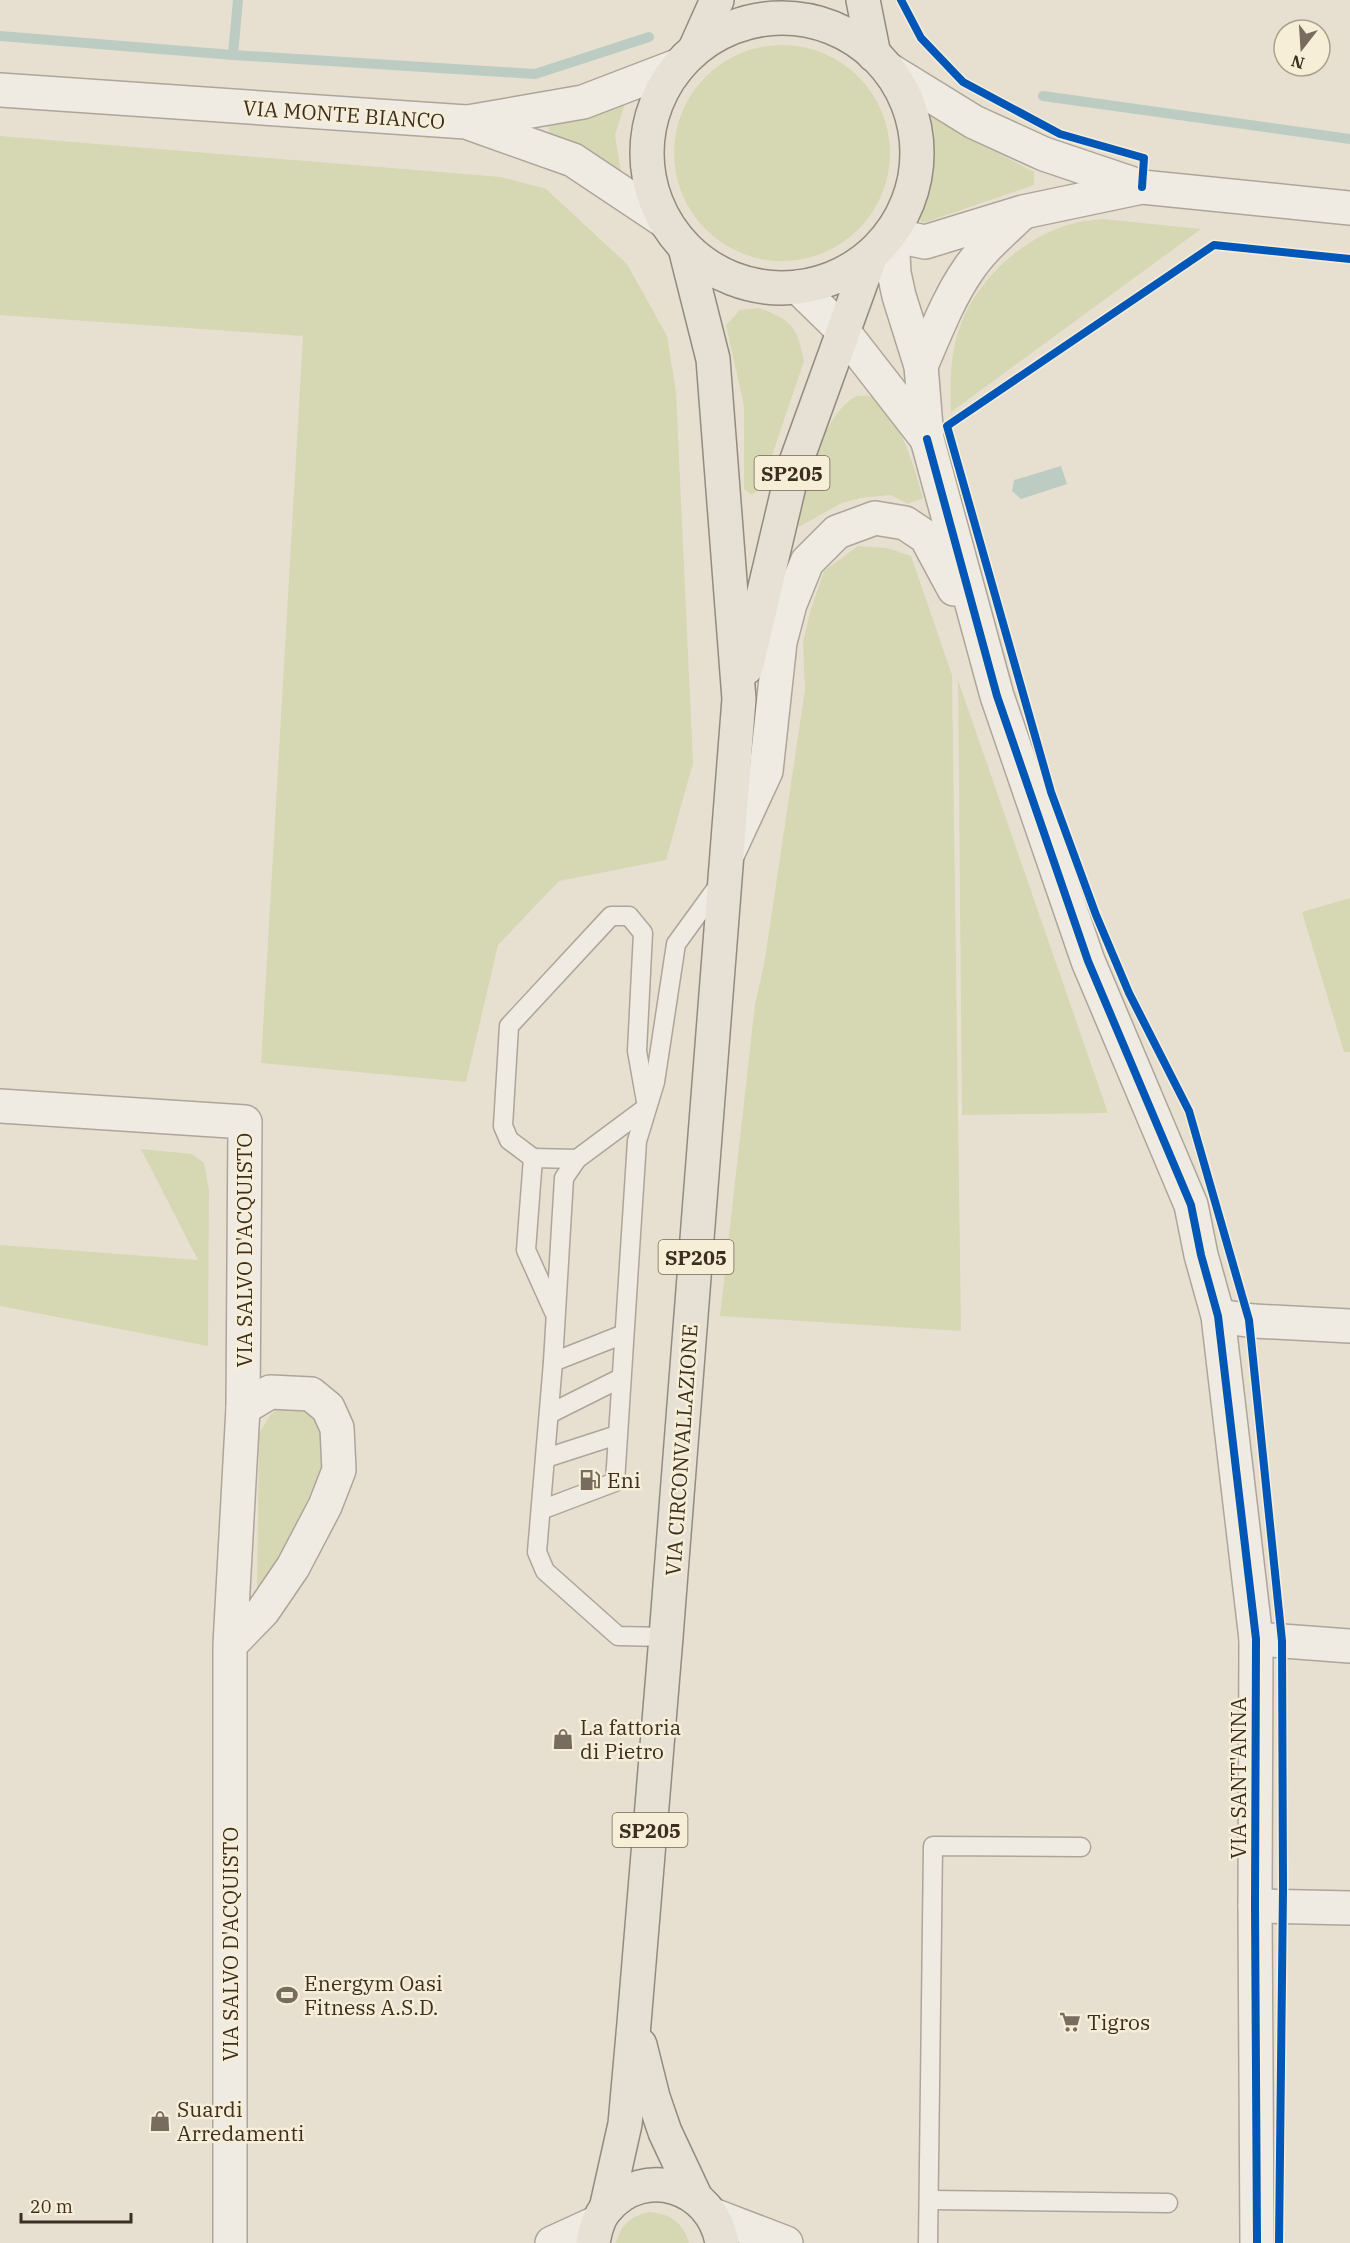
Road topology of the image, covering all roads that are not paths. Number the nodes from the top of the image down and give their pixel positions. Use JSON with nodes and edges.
{"nodes":[{"id":1,"x":717,"y":0,"type":"edge"},
{"id":2,"x":863,"y":0,"type":"edge"},
{"id":3,"x":686,"y":57,"type":"junction"},
{"id":4,"x":881,"y":62,"type":"junction"},
{"id":5,"x":0,"y":90,"type":"edge"},
{"id":6,"x":466,"y":122,"type":"junction"},
{"id":7,"x":1142,"y":187,"type":"junction"},
{"id":8,"x":1350,"y":208,"type":"edge"},
{"id":9,"x":1023,"y":212,"type":"junction"},
{"id":10,"x":663,"y":220,"type":"junction"},
{"id":11,"x":881,"y":245,"type":"junction"},
{"id":12,"x":685,"y":248,"type":"junction"},
{"id":13,"x":798,"y":287,"type":"junction"},
{"id":14,"x":843,"y":331,"type":"junction"},
{"id":15,"x":921,"y":366,"type":"junction"},
{"id":16,"x":927,"y":439,"type":"junction"},
{"id":17,"x":998,"y":696,"type":"junction"},
{"id":18,"x":739,"y":699,"type":"junction"},
{"id":19,"x":727,"y":865,"type":"junction"},
{"id":20,"x":0,"y":1106,"type":"edge"},
{"id":21,"x":648,"y":1107,"type":"junction"},
{"id":22,"x":533,"y":1158,"type":"junction"},
{"id":23,"x":577,"y":1159,"type":"junction"},
{"id":24,"x":556,"y":1315,"type":"junction"},
{"id":25,"x":1218,"y":1316,"type":"junction"},
{"id":26,"x":1350,"y":1326,"type":"edge"},
{"id":27,"x":624,"y":1334,"type":"junction"},
{"id":28,"x":554,"y":1362,"type":"junction"},
{"id":29,"x":621,"y":1377,"type":"junction"},
{"id":30,"x":243,"y":1408,"type":"junction"},
{"id":31,"x":549,"y":1414,"type":"junction"},
{"id":32,"x":617,"y":1435,"type":"junction"},
{"id":33,"x":546,"y":1458,"type":"junction"},
{"id":34,"x":541,"y":1510,"type":"junction"},
{"id":35,"x":666,"y":1637,"type":"junction"},
{"id":36,"x":1256,"y":1639,"type":"junction"},
{"id":37,"x":230,"y":1645,"type":"junction"},
{"id":38,"x":1350,"y":1646,"type":"edge"},
{"id":39,"x":1081,"y":1847,"type":"dead end"},
{"id":40,"x":1255,"y":1906,"type":"junction"},
{"id":41,"x":1350,"y":1908,"type":"edge"},
{"id":42,"x":634,"y":2023,"type":"junction"},
{"id":43,"x":929,"y":2200,"type":"junction"},
{"id":44,"x":1168,"y":2203,"type":"dead end"},
{"id":45,"x":710,"y":2218,"type":"edge"},
{"id":46,"x":599,"y":2224,"type":"edge"},
{"id":47,"x":230,"y":2243,"type":"edge"},
{"id":48,"x":552,"y":2243,"type":"edge"},
{"id":49,"x":786,"y":2243,"type":"edge"},
{"id":50,"x":928,"y":2243,"type":"edge"},
{"id":51,"x":1257,"y":2243,"type":"edge"}],
"edges":[{"from":1,"to":3,"type":"main road","number":"SP205"},
{"from":2,"to":4,"type":"main road","number":"SP205"},
{"from":3,"to":4,"type":"main road","number":"SP205"},
{"from":3,"to":6,"type":"street"},
{"from":3,"to":10,"type":"main road","number":"SP205"},
{"from":4,"to":7,"type":"street"},
{"from":4,"to":11,"type":"main road","number":"SP205"},
{"from":5,"to":6,"type":"street","name":"VIA MONTE BIANCO"},
{"from":6,"to":10,"type":"street","name":"VIA MONTE BIANCO"},
{"from":7,"to":8,"type":"street"},
{"from":7,"to":9,"type":"street"},
{"from":9,"to":11,"type":"street"},
{"from":9,"to":15,"type":"street"},
{"from":10,"to":12,"type":"main road","number":"SP205"},
{"from":11,"to":13,"type":"main road","number":"SP205"},
{"from":11,"to":14,"type":"main road","number":"SP205"},
{"from":11,"to":15,"type":"street"},
{"from":12,"to":13,"type":"main road","number":"SP205"},
{"from":12,"to":18,"type":"main road","number":"SP205"},
{"from":13,"to":14,"type":"street"},
{"from":14,"to":16,"type":"street"},
{"from":14,"to":18,"type":"main road","number":"SP205"},
{"from":15,"to":16,"type":"street"},
{"from":16,"to":17,"type":"street"},
{"from":17,"to":19,"type":"street"},
{"from":17,"to":25,"type":"street","name":"VIA SANT'ANNA"},
{"from":18,"to":19,"type":"main road","number":"SP205"},
{"from":19,"to":21,"type":"lane"},
{"from":19,"to":35,"type":"main road","name":"VIA CIRCONVALLAZIONE","number":"SP205"},
{"from":20,"to":30,"type":"street","name":"VIA SALVO D'ACQUISTO"},
{"from":21,"to":22,"type":"lane"},
{"from":21,"to":23,"type":"lane"},
{"from":21,"to":27,"type":"lane"},
{"from":22,"to":23,"type":"lane"},
{"from":22,"to":24,"type":"lane"},
{"from":23,"to":24,"type":"lane"},
{"from":24,"to":28,"type":"lane"},
{"from":25,"to":26,"type":"street"},
{"from":25,"to":36,"type":"street","name":"VIA SANT'ANNA"},
{"from":27,"to":28,"type":"lane"},
{"from":27,"to":29,"type":"lane"},
{"from":28,"to":31,"type":"lane"},
{"from":29,"to":31,"type":"lane"},
{"from":29,"to":32,"type":"lane"},
{"from":30,"to":37,"type":"street","name":"VIA SALVO D'ACQUISTO"},
{"from":30,"to":37,"type":"street","name":"VIA SALVO D'ACQUISTO"},
{"from":31,"to":33,"type":"lane"},
{"from":32,"to":33,"type":"lane"},
{"from":32,"to":34,"type":"lane"},
{"from":33,"to":34,"type":"lane"},
{"from":34,"to":35,"type":"lane"},
{"from":35,"to":42,"type":"main road","name":"VIA CIRCONVALLAZIONE","number":"SP205"},
{"from":36,"to":38,"type":"street"},
{"from":36,"to":40,"type":"street","name":"VIA SANT'ANNA"},
{"from":37,"to":47,"type":"street","name":"VIA SALVO D'ACQUISTO"},
{"from":39,"to":43,"type":"lane"},
{"from":40,"to":41,"type":"street"},
{"from":40,"to":51,"type":"street","name":"VIA SANT'ANNA"},
{"from":42,"to":45,"type":"main road","number":"SP205"},
{"from":42,"to":46,"type":"main road","number":"SP205"},
{"from":43,"to":44,"type":"lane"},
{"from":43,"to":50,"type":"lane"},
{"from":45,"to":46,"type":"main road"},
{"from":45,"to":49,"type":"street"},
{"from":46,"to":48,"type":"street"}]}
